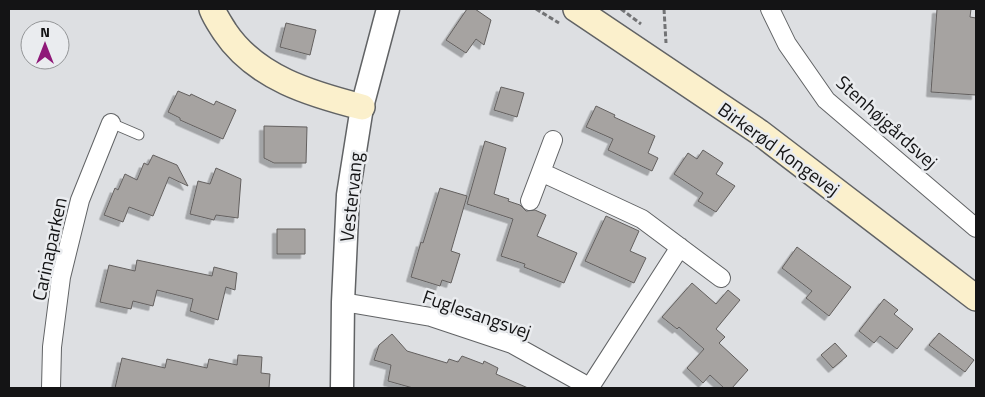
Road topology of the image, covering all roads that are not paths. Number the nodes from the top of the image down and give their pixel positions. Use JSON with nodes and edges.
{"nodes":[{"id":1,"x":212,"y":9,"type":"edge"},
{"id":2,"x":388,"y":9,"type":"edge"},
{"id":3,"x":576,"y":9,"type":"edge"},
{"id":4,"x":770,"y":9,"type":"edge"},
{"id":5,"x":362,"y":107,"type":"junction"},
{"id":6,"x":111,"y":124,"type":"joint"},
{"id":7,"x":139,"y":135,"type":"dead end"},
{"id":8,"x":553,"y":140,"type":"dead end"},
{"id":9,"x":541,"y":172,"type":"junction"},
{"id":10,"x":530,"y":201,"type":"dead end"},
{"id":11,"x":976,"y":228,"type":"edge"},
{"id":12,"x":680,"y":247,"type":"junction"},
{"id":13,"x":720,"y":278,"type":"dead end"},
{"id":14,"x":976,"y":298,"type":"edge"},
{"id":15,"x":343,"y":302,"type":"junction"},
{"id":16,"x":51,"y":388,"type":"edge"},
{"id":17,"x":342,"y":388,"type":"edge"},
{"id":18,"x":590,"y":388,"type":"edge"}],
"edges":[{"from":1,"to":5,"type":"main road"},
{"from":2,"to":5,"type":"street","name":"Vestervang"},
{"from":3,"to":14,"type":"main road","name":"Birkerød Kongevej"},
{"from":4,"to":11,"type":"street","name":"Stenhøjgårdsvej"},
{"from":5,"to":15,"type":"street","name":"Vestervang"},
{"from":6,"to":7,"type":"lane"},
{"from":6,"to":16,"type":"street","name":"Carinaparken"},
{"from":8,"to":9,"type":"street"},
{"from":9,"to":10,"type":"street"},
{"from":9,"to":12,"type":"street"},
{"from":12,"to":13,"type":"street"},
{"from":12,"to":18,"type":"street","name":"Fuglesangsvej"},
{"from":15,"to":17,"type":"street","name":"Vestervang"},
{"from":15,"to":18,"type":"street","name":"Fuglesangsvej"}]}
